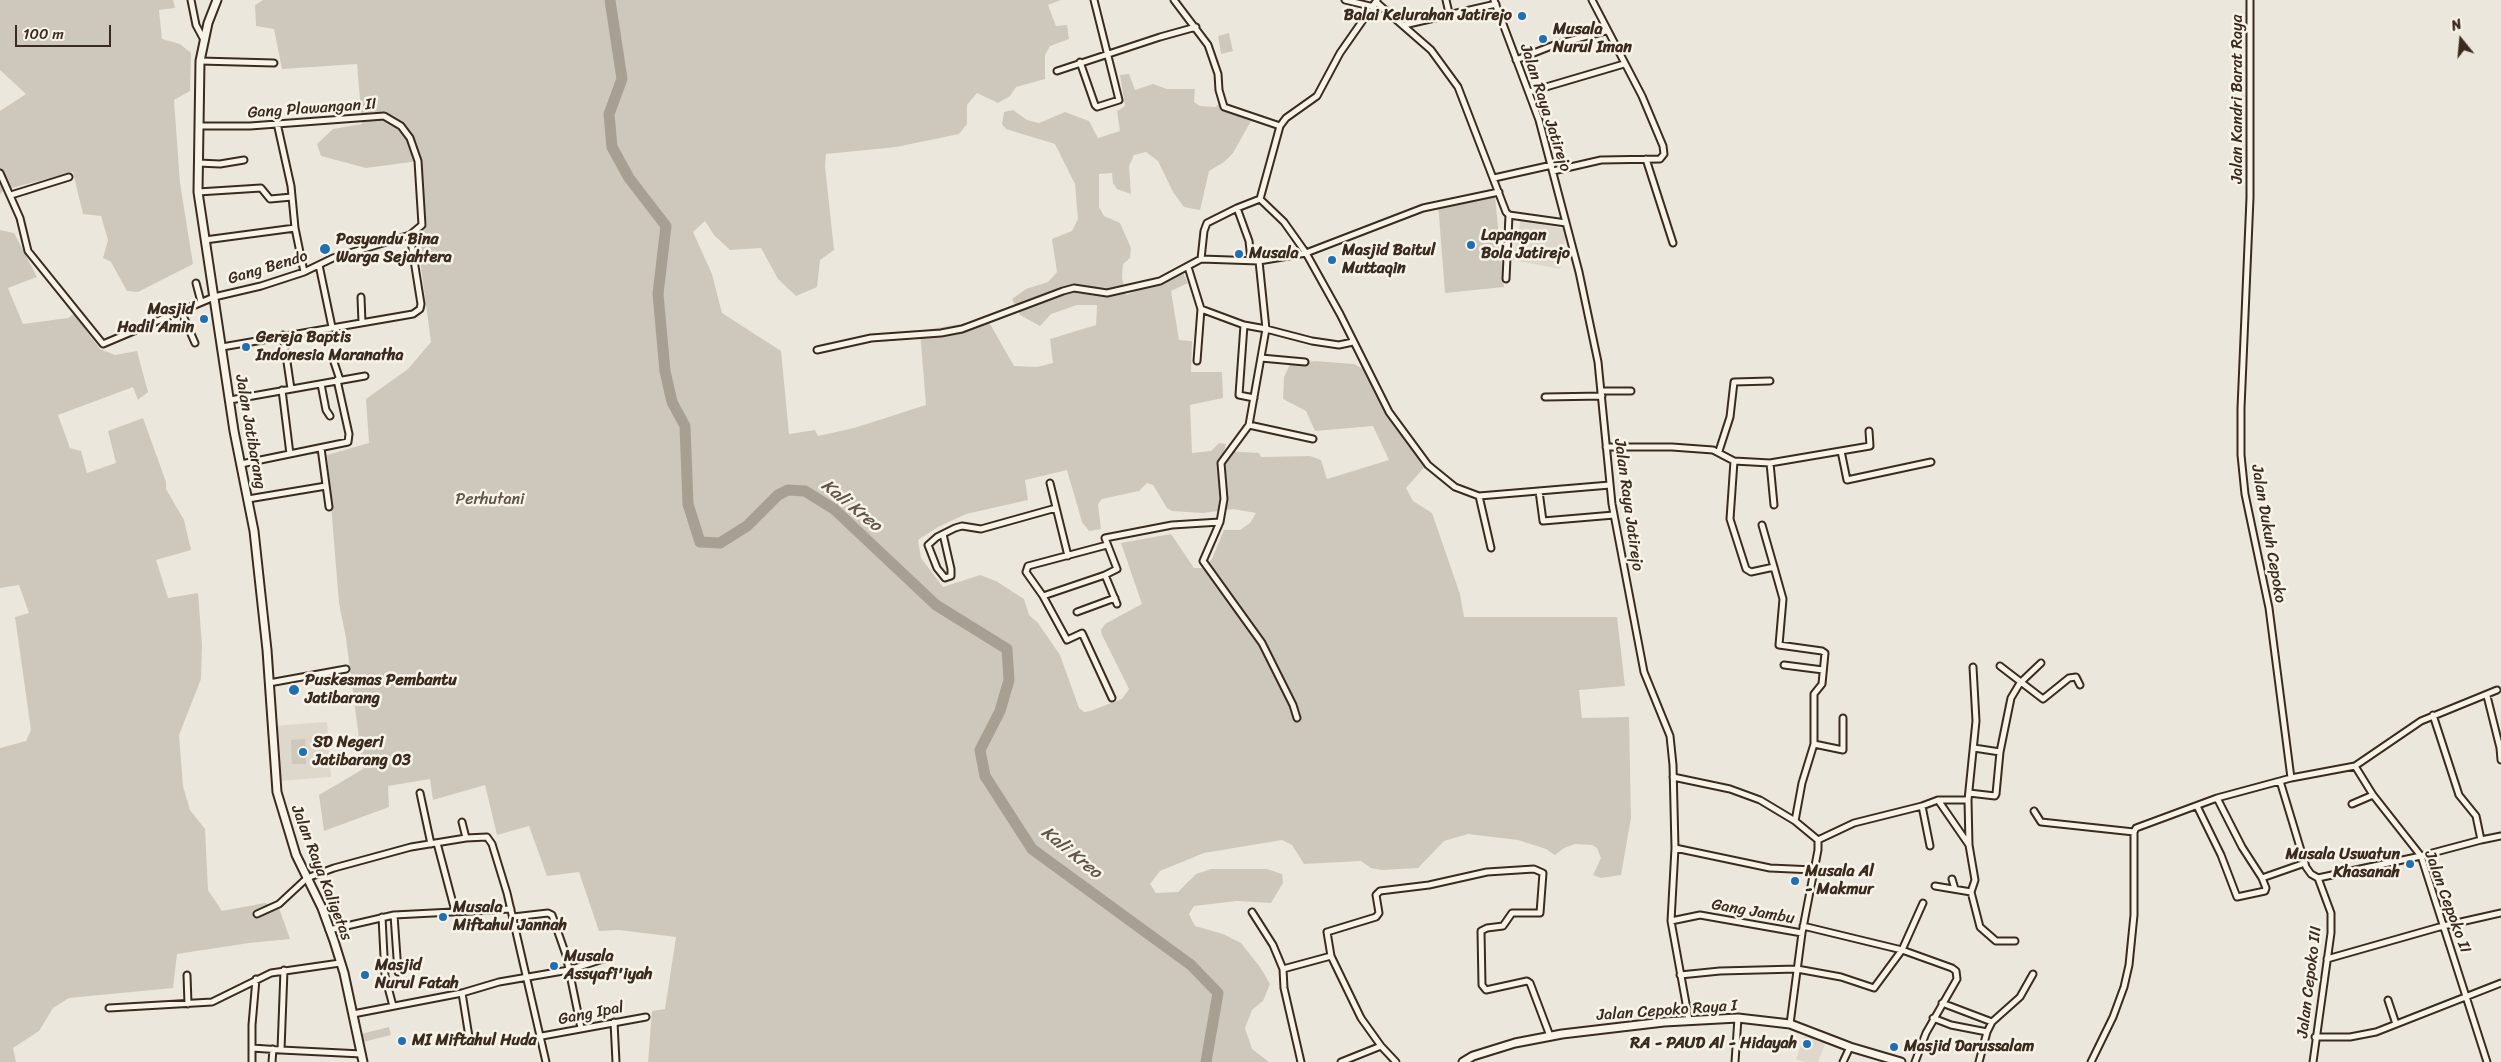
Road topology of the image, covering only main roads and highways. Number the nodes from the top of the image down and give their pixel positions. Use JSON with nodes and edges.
{"nodes":[{"id":1,"x":217,"y":0,"type":"edge"},
{"id":2,"x":274,"y":751,"type":"joint"},
{"id":3,"x":363,"y":1058,"type":"edge"},
{"id":4,"x":1897,"y":1061,"type":"edge"},
{"id":5,"x":1462,"y":1062,"type":"edge"}],
"edges":[{"from":1,"to":2,"type":"main road","name":"Jalan Jatibarang"},
{"from":2,"to":3,"type":"main road","name":"Jalan Raya Kaligetas"},
{"from":4,"to":5,"type":"main road","name":"Jalan Cepoko Raya I"}]}
